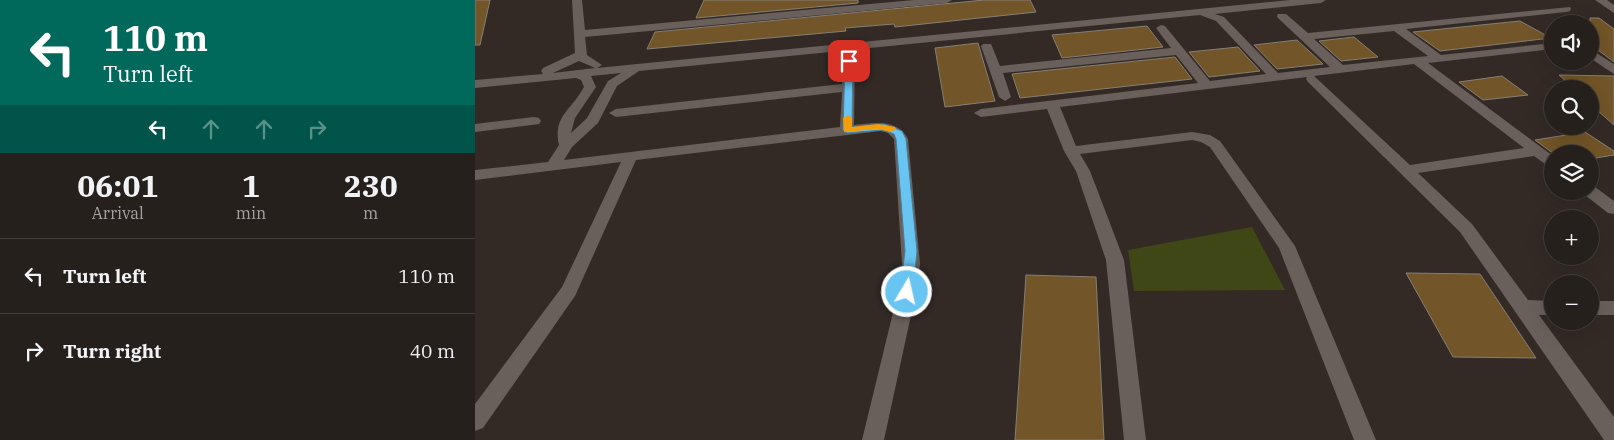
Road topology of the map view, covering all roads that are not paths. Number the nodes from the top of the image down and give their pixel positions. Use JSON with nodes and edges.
{"nodes":[{"id":1,"x":577,"y":0,"type":"edge"},
{"id":2,"x":947,"y":0,"type":"edge"},
{"id":3,"x":1263,"y":0,"type":"edge"},
{"id":4,"x":1321,"y":0,"type":"edge"},
{"id":5,"x":1246,"y":1,"type":"edge"},
{"id":6,"x":1600,"y":1,"type":"edge"},
{"id":7,"x":1215,"y":2,"type":"edge"},
{"id":8,"x":868,"y":4,"type":"edge"},
{"id":9,"x":1229,"y":9,"type":"junction"},
{"id":10,"x":1566,"y":9,"type":"dead end"},
{"id":11,"x":1614,"y":10,"type":"edge"},
{"id":12,"x":1197,"y":12,"type":"junction"},
{"id":13,"x":1539,"y":12,"type":"junction"},
{"id":14,"x":1282,"y":16,"type":"dead end"},
{"id":15,"x":1544,"y":16,"type":"edge"},
{"id":16,"x":1221,"y":19,"type":"junction"},
{"id":17,"x":1396,"y":27,"type":"junction"},
{"id":18,"x":1161,"y":28,"type":"dead end"},
{"id":19,"x":579,"y":34,"type":"junction"},
{"id":20,"x":1306,"y":36,"type":"junction"},
{"id":21,"x":987,"y":46,"type":"dead end"},
{"id":22,"x":1544,"y":47,"type":"edge"},
{"id":23,"x":1179,"y":51,"type":"junction"},
{"id":24,"x":581,"y":55,"type":"junction"},
{"id":25,"x":1438,"y":58,"type":"junction"},
{"id":26,"x":1599,"y":59,"type":"edge"},
{"id":27,"x":1416,"y":60,"type":"junction"},
{"id":28,"x":849,"y":61,"type":"dead end"},
{"id":29,"x":596,"y":65,"type":"junction"},
{"id":30,"x":640,"y":68,"type":"junction"},
{"id":31,"x":1340,"y":69,"type":"junction"},
{"id":32,"x":547,"y":70,"type":"junction"},
{"id":33,"x":996,"y":70,"type":"junction"},
{"id":34,"x":1614,"y":70,"type":"edge"},
{"id":35,"x":578,"y":74,"type":"junction"},
{"id":36,"x":475,"y":77,"type":"edge"},
{"id":37,"x":1275,"y":77,"type":"junction"},
{"id":38,"x":1312,"y":79,"type":"dead end"},
{"id":39,"x":475,"y":84,"type":"edge"},
{"id":40,"x":1207,"y":86,"type":"junction"},
{"id":41,"x":849,"y":87,"type":"junction"},
{"id":42,"x":1005,"y":97,"type":"dead end"},
{"id":43,"x":1052,"y":104,"type":"junction"},
{"id":44,"x":601,"y":106,"type":"junction"},
{"id":45,"x":577,"y":108,"type":"junction"},
{"id":46,"x":616,"y":113,"type":"dead end"},
{"id":47,"x":981,"y":113,"type":"dead end"},
{"id":48,"x":534,"y":122,"type":"dead end"},
{"id":49,"x":475,"y":128,"type":"edge"},
{"id":50,"x":847,"y":130,"type":"junction"},
{"id":51,"x":565,"y":145,"type":"junction"},
{"id":52,"x":1071,"y":151,"type":"junction"},
{"id":53,"x":1536,"y":151,"type":"junction"},
{"id":54,"x":631,"y":156,"type":"junction"},
{"id":55,"x":1544,"y":157,"type":"edge"},
{"id":56,"x":553,"y":166,"type":"junction"},
{"id":57,"x":1407,"y":170,"type":"junction"},
{"id":58,"x":475,"y":175,"type":"edge"},
{"id":59,"x":1599,"y":197,"type":"edge"},
{"id":60,"x":1614,"y":209,"type":"edge"},
{"id":61,"x":1523,"y":307,"type":"junction"},
{"id":62,"x":1544,"y":308,"type":"edge"},
{"id":63,"x":1599,"y":308,"type":"edge"},
{"id":64,"x":1614,"y":308,"type":"edge"},
{"id":65,"x":475,"y":421,"type":"edge"},
{"id":66,"x":1614,"y":435,"type":"edge"},
{"id":67,"x":873,"y":440,"type":"edge"},
{"id":68,"x":1135,"y":440,"type":"edge"},
{"id":69,"x":1365,"y":440,"type":"edge"}],
"edges":[{"from":1,"to":19,"type":"street"},
{"from":2,"to":8,"type":"street"},
{"from":3,"to":5,"type":"street"},
{"from":4,"to":9,"type":"street"},
{"from":5,"to":7,"type":"street"},
{"from":6,"to":11,"type":"street"},
{"from":7,"to":29,"type":"street"},
{"from":8,"to":19,"type":"street"},
{"from":9,"to":12,"type":"street"},
{"from":9,"to":16,"type":"street"},
{"from":10,"to":13,"type":"street"},
{"from":12,"to":16,"type":"street"},
{"from":12,"to":30,"type":"street"},
{"from":13,"to":15,"type":"street"},
{"from":13,"to":17,"type":"street"},
{"from":14,"to":20,"type":"street"},
{"from":16,"to":37,"type":"street"},
{"from":17,"to":20,"type":"street"},
{"from":17,"to":25,"type":"street"},
{"from":18,"to":23,"type":"street"},
{"from":19,"to":24,"type":"street"},
{"from":20,"to":31,"type":"street"},
{"from":21,"to":33,"type":"street"},
{"from":22,"to":25,"type":"street"},
{"from":23,"to":33,"type":"street"},
{"from":23,"to":40,"type":"street"},
{"from":24,"to":29,"type":"street"},
{"from":24,"to":32,"type":"street"},
{"from":25,"to":27,"type":"street"},
{"from":26,"to":34,"type":"street"},
{"from":27,"to":31,"type":"street"},
{"from":27,"to":53,"type":"street"},
{"from":28,"to":41,"type":"street"},
{"from":29,"to":32,"type":"street"},
{"from":30,"to":35,"type":"street"},
{"from":30,"to":44,"type":"street"},
{"from":31,"to":37,"type":"street"},
{"from":32,"to":36,"type":"street"},
{"from":33,"to":42,"type":"street"},
{"from":35,"to":39,"type":"street"},
{"from":35,"to":45,"type":"street"},
{"from":37,"to":40,"type":"street"},
{"from":38,"to":57,"type":"street"},
{"from":40,"to":43,"type":"street"},
{"from":41,"to":46,"type":"street"},
{"from":41,"to":50,"type":"street"},
{"from":43,"to":47,"type":"street"},
{"from":43,"to":52,"type":"street"},
{"from":44,"to":45,"type":"street"},
{"from":44,"to":51,"type":"street"},
{"from":45,"to":51,"type":"street"},
{"from":48,"to":49,"type":"street"},
{"from":50,"to":54,"type":"street"},
{"from":50,"to":67,"type":"street"},
{"from":51,"to":56,"type":"street"},
{"from":52,"to":68,"type":"street"},
{"from":52,"to":69,"type":"street"},
{"from":53,"to":55,"type":"street"},
{"from":53,"to":57,"type":"street"},
{"from":54,"to":56,"type":"street"},
{"from":54,"to":65,"type":"street"},
{"from":56,"to":58,"type":"street"},
{"from":57,"to":61,"type":"street"},
{"from":59,"to":60,"type":"street"},
{"from":61,"to":62,"type":"street"},
{"from":61,"to":66,"type":"street"},
{"from":63,"to":64,"type":"street"}]}
